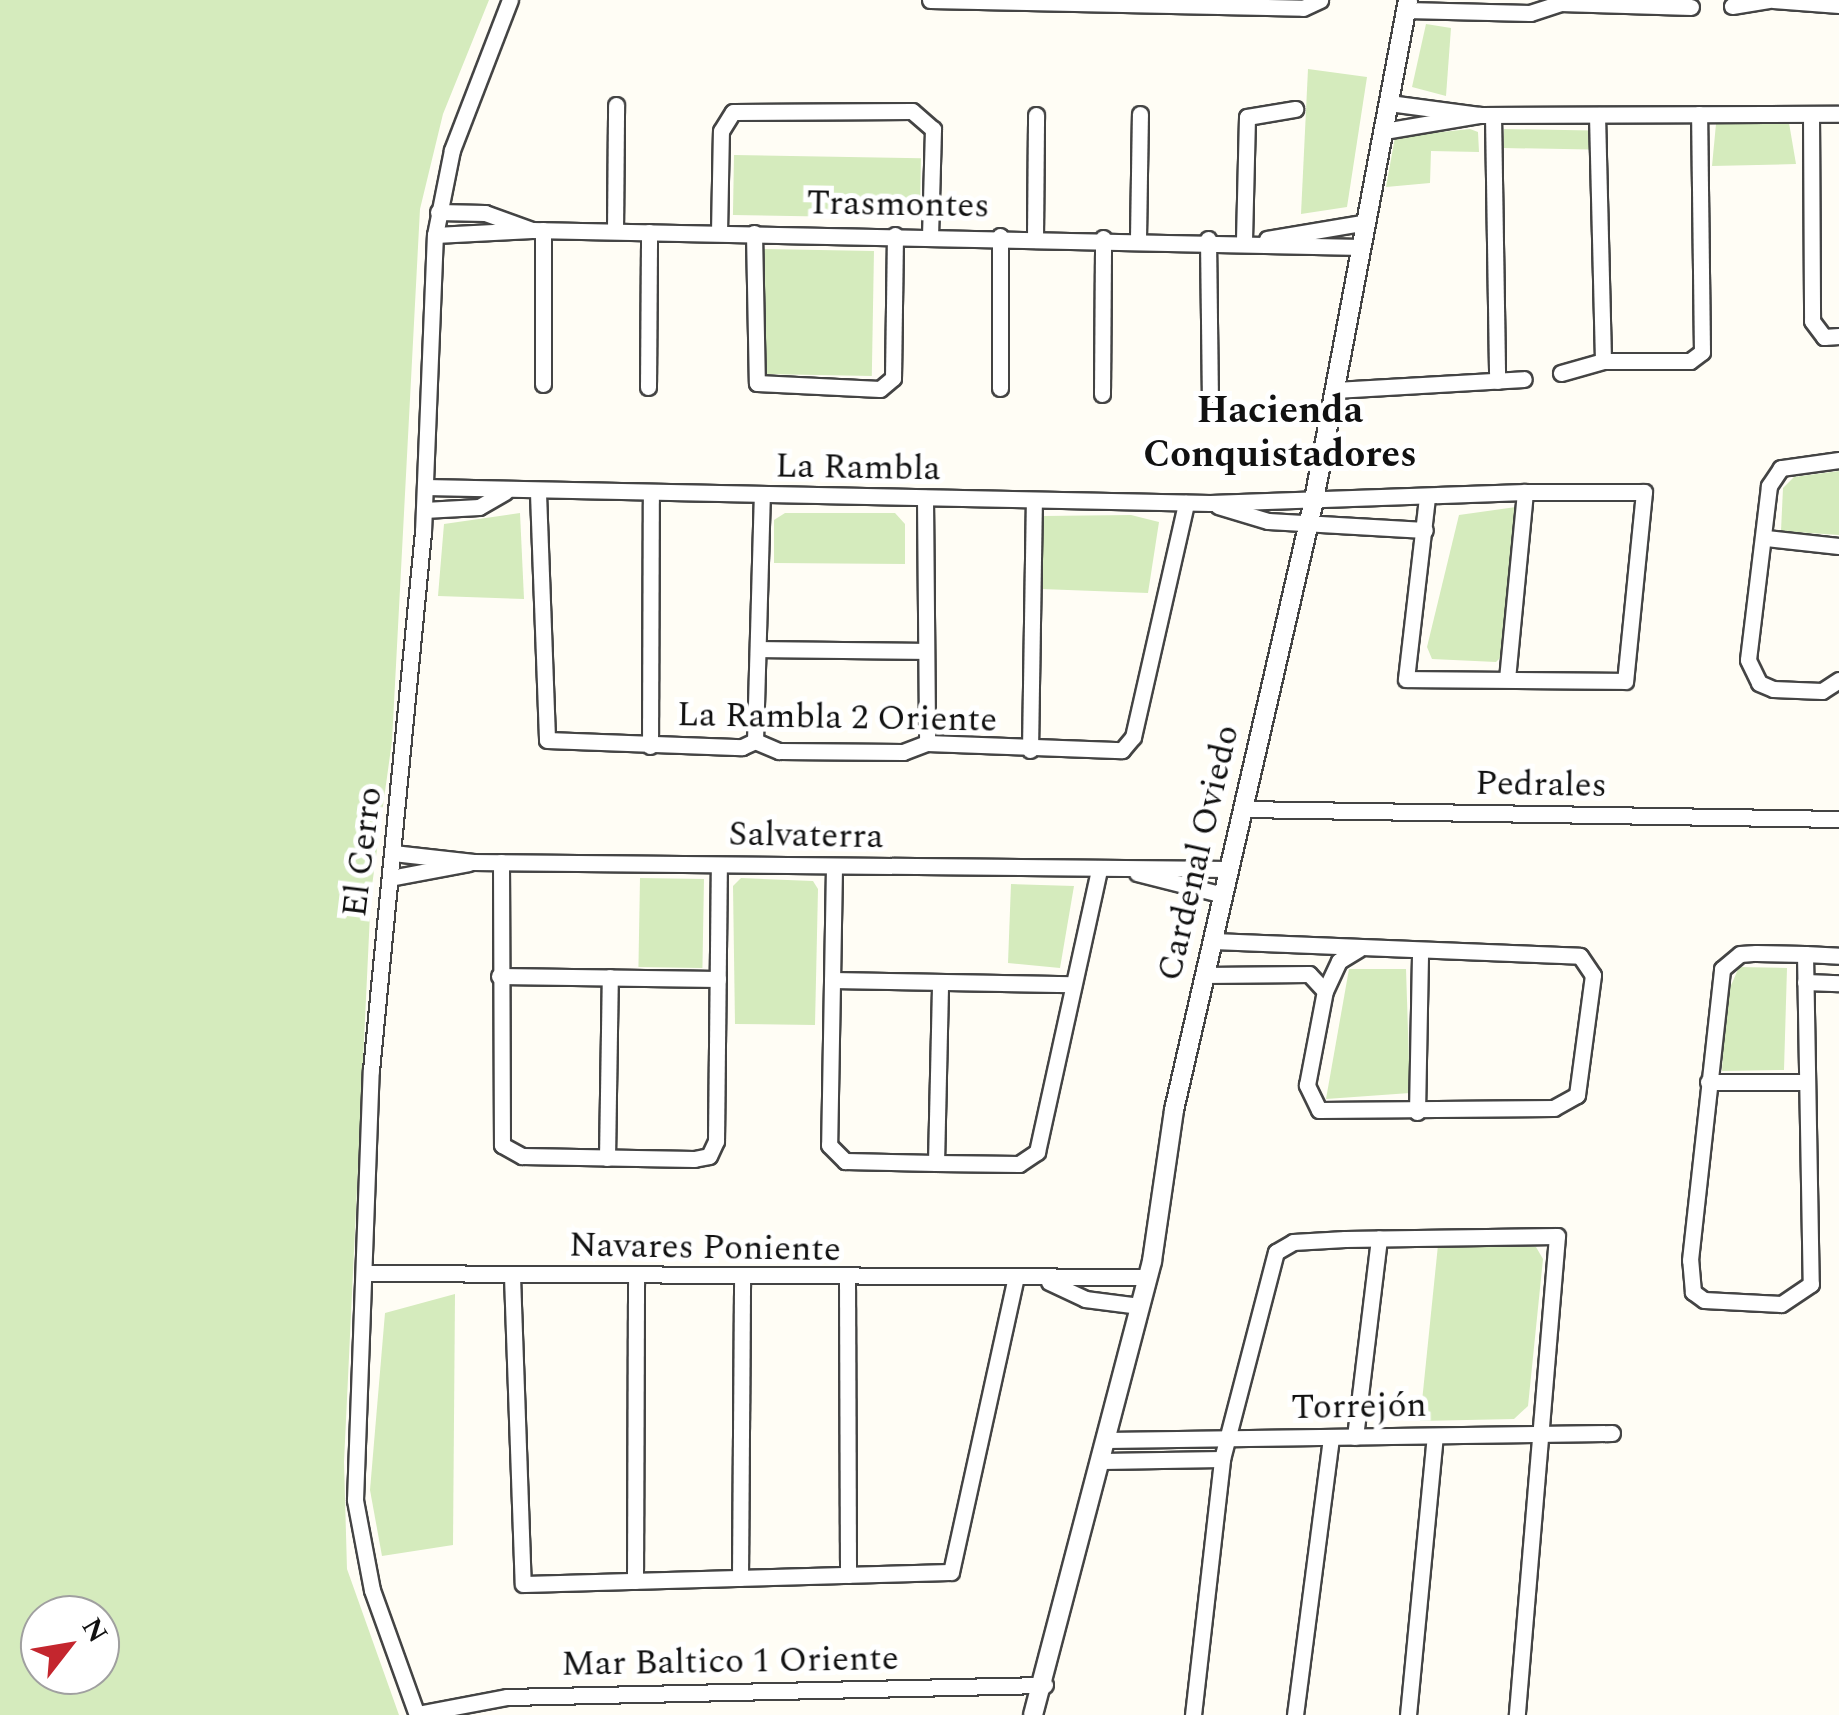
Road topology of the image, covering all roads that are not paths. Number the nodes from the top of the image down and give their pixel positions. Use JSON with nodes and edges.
{"nodes":[{"id":1,"x":510,"y":0,"type":"edge"},
{"id":2,"x":930,"y":0,"type":"edge"},
{"id":3,"x":1000,"y":0,"type":"edge"},
{"id":4,"x":1771,"y":0,"type":"edge"},
{"id":5,"x":1559,"y":1,"type":"edge"},
{"id":6,"x":1660,"y":1,"type":"edge"},
{"id":7,"x":1242,"y":2,"type":"edge"},
{"id":8,"x":1318,"y":2,"type":"edge"},
{"id":9,"x":1407,"y":5,"type":"edge"},
{"id":10,"x":1839,"y":5,"type":"edge"},
{"id":11,"x":1732,"y":6,"type":"dead end"},
{"id":12,"x":1691,"y":7,"type":"dead end"},
{"id":13,"x":1389,"y":103,"type":"junction"},
{"id":14,"x":616,"y":106,"type":"dead end"},
{"id":15,"x":1295,"y":108,"type":"dead end"},
{"id":16,"x":1140,"y":114,"type":"dead end"},
{"id":17,"x":1700,"y":114,"type":"junction"},
{"id":18,"x":1811,"y":114,"type":"junction"},
{"id":19,"x":1839,"y":114,"type":"edge"},
{"id":20,"x":1596,"y":115,"type":"junction"},
{"id":21,"x":1036,"y":116,"type":"dead end"},
{"id":22,"x":1486,"y":116,"type":"junction"},
{"id":23,"x":1384,"y":131,"type":"junction"},
{"id":24,"x":438,"y":212,"type":"junction"},
{"id":25,"x":1367,"y":222,"type":"junction"},
{"id":26,"x":537,"y":230,"type":"junction"},
{"id":27,"x":614,"y":231,"type":"junction"},
{"id":28,"x":650,"y":232,"type":"junction"},
{"id":29,"x":720,"y":233,"type":"junction"},
{"id":30,"x":754,"y":233,"type":"junction"},
{"id":31,"x":435,"y":235,"type":"junction"},
{"id":32,"x":895,"y":235,"type":"junction"},
{"id":33,"x":930,"y":236,"type":"junction"},
{"id":34,"x":1000,"y":236,"type":"junction"},
{"id":35,"x":1035,"y":237,"type":"junction"},
{"id":36,"x":1103,"y":238,"type":"junction"},
{"id":37,"x":1138,"y":238,"type":"junction"},
{"id":38,"x":1208,"y":240,"type":"junction"},
{"id":39,"x":1244,"y":240,"type":"junction"},
{"id":40,"x":1263,"y":240,"type":"junction"},
{"id":41,"x":1362,"y":247,"type":"junction"},
{"id":42,"x":1839,"y":336,"type":"edge"},
{"id":43,"x":1602,"y":360,"type":"junction"},
{"id":44,"x":1562,"y":373,"type":"dead end"},
{"id":45,"x":1524,"y":379,"type":"dead end"},
{"id":46,"x":1497,"y":381,"type":"junction"},
{"id":47,"x":543,"y":384,"type":"dead end"},
{"id":48,"x":648,"y":386,"type":"dead end"},
{"id":49,"x":1000,"y":388,"type":"dead end"},
{"id":50,"x":1335,"y":390,"type":"junction"},
{"id":51,"x":1102,"y":394,"type":"dead end"},
{"id":52,"x":1210,"y":394,"type":"dead end"},
{"id":53,"x":1839,"y":460,"type":"edge"},
{"id":54,"x":426,"y":487,"type":"junction"},
{"id":55,"x":505,"y":492,"type":"junction"},
{"id":56,"x":1525,"y":492,"type":"junction"},
{"id":57,"x":538,"y":493,"type":"junction"},
{"id":58,"x":651,"y":494,"type":"junction"},
{"id":59,"x":762,"y":496,"type":"junction"},
{"id":60,"x":1426,"y":497,"type":"junction"},
{"id":61,"x":925,"y":499,"type":"junction"},
{"id":62,"x":1314,"y":500,"type":"junction"},
{"id":63,"x":1034,"y":501,"type":"junction"},
{"id":64,"x":1186,"y":503,"type":"junction"},
{"id":65,"x":1210,"y":504,"type":"junction"},
{"id":66,"x":424,"y":510,"type":"junction"},
{"id":67,"x":1309,"y":525,"type":"junction"},
{"id":68,"x":1425,"y":530,"type":"junction"},
{"id":69,"x":1766,"y":538,"type":"junction"},
{"id":70,"x":1839,"y":546,"type":"edge"},
{"id":71,"x":761,"y":649,"type":"junction"},
{"id":72,"x":924,"y":651,"type":"junction"},
{"id":73,"x":1507,"y":679,"type":"junction"},
{"id":74,"x":1839,"y":680,"type":"edge"},
{"id":75,"x":756,"y":741,"type":"junction"},
{"id":76,"x":927,"y":743,"type":"junction"},
{"id":77,"x":650,"y":746,"type":"junction"},
{"id":78,"x":1030,"y":750,"type":"junction"},
{"id":79,"x":1243,"y":809,"type":"junction"},
{"id":80,"x":1839,"y":819,"type":"edge"},
{"id":81,"x":393,"y":853,"type":"junction"},
{"id":82,"x":472,"y":862,"type":"junction"},
{"id":83,"x":501,"y":862,"type":"junction"},
{"id":84,"x":719,"y":865,"type":"junction"},
{"id":85,"x":834,"y":867,"type":"junction"},
{"id":86,"x":1229,"y":869,"type":"junction"},
{"id":87,"x":1100,"y":870,"type":"junction"},
{"id":88,"x":1138,"y":873,"type":"junction"},
{"id":89,"x":390,"y":878,"type":"junction"},
{"id":90,"x":1223,"y":895,"type":"junction"},
{"id":91,"x":1213,"y":940,"type":"junction"},
{"id":92,"x":1360,"y":949,"type":"junction"},
{"id":93,"x":1420,"y":950,"type":"junction"},
{"id":94,"x":1805,"y":954,"type":"junction"},
{"id":95,"x":1839,"y":956,"type":"edge"},
{"id":96,"x":1204,"y":974,"type":"junction"},
{"id":97,"x":499,"y":976,"type":"junction"},
{"id":98,"x":610,"y":977,"type":"junction"},
{"id":99,"x":718,"y":979,"type":"junction"},
{"id":100,"x":832,"y":980,"type":"junction"},
{"id":101,"x":940,"y":982,"type":"junction"},
{"id":102,"x":1805,"y":982,"type":"junction"},
{"id":103,"x":1839,"y":983,"type":"edge"},
{"id":104,"x":1072,"y":984,"type":"junction"},
{"id":105,"x":1325,"y":991,"type":"junction"},
{"id":106,"x":1708,"y":1082,"type":"junction"},
{"id":107,"x":1804,"y":1082,"type":"junction"},
{"id":108,"x":1417,"y":1112,"type":"junction"},
{"id":109,"x":607,"y":1158,"type":"junction"},
{"id":110,"x":936,"y":1163,"type":"junction"},
{"id":111,"x":1379,"y":1238,"type":"junction"},
{"id":112,"x":364,"y":1273,"type":"junction"},
{"id":113,"x":512,"y":1276,"type":"junction"},
{"id":114,"x":636,"y":1277,"type":"junction"},
{"id":115,"x":1147,"y":1277,"type":"junction"},
{"id":116,"x":742,"y":1278,"type":"junction"},
{"id":117,"x":847,"y":1280,"type":"junction"},
{"id":118,"x":1045,"y":1280,"type":"junction"},
{"id":119,"x":1014,"y":1282,"type":"junction"},
{"id":120,"x":1140,"y":1306,"type":"junction"},
{"id":121,"x":1612,"y":1433,"type":"dead end"},
{"id":122,"x":1539,"y":1435,"type":"junction"},
{"id":123,"x":1435,"y":1436,"type":"junction"},
{"id":124,"x":1355,"y":1437,"type":"junction"},
{"id":125,"x":1331,"y":1438,"type":"junction"},
{"id":126,"x":1230,"y":1439,"type":"junction"},
{"id":127,"x":1106,"y":1440,"type":"junction"},
{"id":128,"x":1222,"y":1459,"type":"junction"},
{"id":129,"x":1102,"y":1460,"type":"junction"},
{"id":130,"x":848,"y":1575,"type":"junction"},
{"id":131,"x":740,"y":1578,"type":"junction"},
{"id":132,"x":635,"y":1581,"type":"junction"},
{"id":133,"x":1045,"y":1686,"type":"junction"},
{"id":134,"x":417,"y":1715,"type":"edge"},
{"id":135,"x":1033,"y":1715,"type":"edge"},
{"id":136,"x":1193,"y":1715,"type":"edge"},
{"id":137,"x":1295,"y":1715,"type":"edge"},
{"id":138,"x":1408,"y":1715,"type":"edge"},
{"id":139,"x":1517,"y":1715,"type":"edge"}],
"edges":[{"from":1,"to":24,"type":"street","name":"El Cerro"},
{"from":2,"to":3,"type":"street"},
{"from":3,"to":7,"type":"street"},
{"from":4,"to":10,"type":"street"},
{"from":4,"to":11,"type":"street"},
{"from":5,"to":6,"type":"street"},
{"from":5,"to":9,"type":"street"},
{"from":6,"to":12,"type":"street"},
{"from":7,"to":8,"type":"street"},
{"from":9,"to":13,"type":"street","name":"Cardenal Oviedo"},
{"from":13,"to":22,"type":"street"},
{"from":13,"to":23,"type":"street","name":"Cardenal Oviedo"},
{"from":14,"to":27,"type":"street"},
{"from":15,"to":39,"type":"street"},
{"from":16,"to":37,"type":"street"},
{"from":17,"to":18,"type":"street"},
{"from":17,"to":20,"type":"street"},
{"from":17,"to":43,"type":"street"},
{"from":18,"to":19,"type":"street"},
{"from":18,"to":42,"type":"street"},
{"from":20,"to":22,"type":"street"},
{"from":20,"to":43,"type":"street"},
{"from":21,"to":35,"type":"street"},
{"from":22,"to":23,"type":"street"},
{"from":22,"to":46,"type":"street"},
{"from":23,"to":25,"type":"street","name":"Cardenal Oviedo"},
{"from":24,"to":26,"type":"street","name":"Trasmontes"},
{"from":24,"to":31,"type":"street","name":"El Cerro"},
{"from":25,"to":40,"type":"street","name":"Trasmontes"},
{"from":25,"to":41,"type":"street","name":"Cardenal Oviedo"},
{"from":26,"to":27,"type":"street","name":"Trasmontes"},
{"from":26,"to":31,"type":"street","name":"Trasmontes"},
{"from":26,"to":47,"type":"street"},
{"from":27,"to":28,"type":"street","name":"Trasmontes"},
{"from":28,"to":29,"type":"street","name":"Trasmontes"},
{"from":28,"to":48,"type":"street"},
{"from":29,"to":30,"type":"street","name":"Trasmontes"},
{"from":29,"to":33,"type":"street"},
{"from":30,"to":32,"type":"street","name":"Trasmontes"},
{"from":30,"to":32,"type":"street"},
{"from":31,"to":54,"type":"street","name":"El Cerro"},
{"from":32,"to":33,"type":"street","name":"Trasmontes"},
{"from":33,"to":34,"type":"street","name":"Trasmontes"},
{"from":34,"to":35,"type":"street","name":"Trasmontes"},
{"from":34,"to":49,"type":"street"},
{"from":35,"to":36,"type":"street","name":"Trasmontes"},
{"from":36,"to":37,"type":"street","name":"Trasmontes"},
{"from":36,"to":51,"type":"street"},
{"from":37,"to":38,"type":"street","name":"Trasmontes"},
{"from":38,"to":39,"type":"street","name":"Trasmontes"},
{"from":38,"to":52,"type":"street"},
{"from":39,"to":40,"type":"street","name":"Trasmontes"},
{"from":40,"to":41,"type":"street","name":"Trasmontes"},
{"from":41,"to":50,"type":"street","name":"Cardenal Oviedo"},
{"from":43,"to":44,"type":"street"},
{"from":45,"to":46,"type":"street"},
{"from":46,"to":50,"type":"street"},
{"from":50,"to":62,"type":"street","name":"Cardenal Oviedo"},
{"from":53,"to":69,"type":"street"},
{"from":54,"to":55,"type":"street","name":"La Rambla"},
{"from":54,"to":66,"type":"street","name":"El Cerro"},
{"from":55,"to":57,"type":"street","name":"La Rambla"},
{"from":55,"to":66,"type":"street","name":"La Rambla"},
{"from":56,"to":60,"type":"street","name":"La Rambla"},
{"from":56,"to":73,"type":"street"},
{"from":56,"to":73,"type":"street","name":"La Rambla"},
{"from":57,"to":58,"type":"street","name":"La Rambla"},
{"from":57,"to":77,"type":"street","name":"La Rambla 2 Oriente"},
{"from":58,"to":59,"type":"street","name":"La Rambla"},
{"from":58,"to":77,"type":"street"},
{"from":59,"to":61,"type":"street","name":"La Rambla"},
{"from":59,"to":71,"type":"street"},
{"from":60,"to":62,"type":"street","name":"La Rambla"},
{"from":60,"to":68,"type":"street"},
{"from":61,"to":63,"type":"street","name":"La Rambla"},
{"from":61,"to":72,"type":"street"},
{"from":62,"to":65,"type":"street","name":"La Rambla"},
{"from":62,"to":67,"type":"street","name":"Cardenal Oviedo"},
{"from":63,"to":64,"type":"street","name":"La Rambla"},
{"from":63,"to":78,"type":"street"},
{"from":64,"to":65,"type":"street","name":"La Rambla"},
{"from":64,"to":78,"type":"street","name":"La Rambla 2 Oriente"},
{"from":65,"to":67,"type":"street","name":"La Rambla"},
{"from":66,"to":81,"type":"street","name":"El Cerro"},
{"from":67,"to":68,"type":"street","name":"La Rambla"},
{"from":67,"to":79,"type":"street","name":"Cardenal Oviedo"},
{"from":68,"to":73,"type":"street"},
{"from":69,"to":70,"type":"street"},
{"from":69,"to":74,"type":"street"},
{"from":71,"to":72,"type":"street"},
{"from":71,"to":75,"type":"street"},
{"from":72,"to":76,"type":"street"},
{"from":75,"to":76,"type":"street","name":"La Rambla 2 Oriente"},
{"from":75,"to":77,"type":"street","name":"La Rambla 2 Oriente"},
{"from":76,"to":78,"type":"street","name":"La Rambla 2 Oriente"},
{"from":79,"to":80,"type":"street","name":"Pedrales"},
{"from":79,"to":86,"type":"street","name":"Cardenal Oviedo"},
{"from":81,"to":82,"type":"street","name":"Salvaterra"},
{"from":81,"to":89,"type":"street","name":"El Cerro"},
{"from":82,"to":83,"type":"street","name":"Salvaterra"},
{"from":82,"to":89,"type":"street","name":"Salvaterra"},
{"from":83,"to":84,"type":"street","name":"Salvaterra"},
{"from":83,"to":97,"type":"street"},
{"from":84,"to":85,"type":"street","name":"Salvaterra"},
{"from":84,"to":99,"type":"street"},
{"from":85,"to":87,"type":"street","name":"Salvaterra"},
{"from":85,"to":100,"type":"street"},
{"from":86,"to":88,"type":"street","name":"Salvaterra"},
{"from":86,"to":90,"type":"street","name":"Cardenal Oviedo"},
{"from":87,"to":88,"type":"street","name":"Salvaterra"},
{"from":87,"to":104,"type":"street"},
{"from":88,"to":90,"type":"street","name":"Salvaterra"},
{"from":89,"to":112,"type":"street","name":"El Cerro"},
{"from":90,"to":91,"type":"street","name":"Cardenal Oviedo"},
{"from":91,"to":92,"type":"street"},
{"from":91,"to":96,"type":"street","name":"Cardenal Oviedo"},
{"from":92,"to":93,"type":"street"},
{"from":92,"to":105,"type":"street"},
{"from":93,"to":108,"type":"street"},
{"from":93,"to":108,"type":"street"},
{"from":94,"to":95,"type":"street"},
{"from":94,"to":102,"type":"street"},
{"from":94,"to":106,"type":"street"},
{"from":96,"to":105,"type":"street"},
{"from":96,"to":115,"type":"street","name":"Cardenal Oviedo"},
{"from":97,"to":98,"type":"street"},
{"from":97,"to":109,"type":"street"},
{"from":98,"to":99,"type":"street"},
{"from":98,"to":109,"type":"street"},
{"from":99,"to":109,"type":"street"},
{"from":100,"to":101,"type":"street"},
{"from":100,"to":110,"type":"street"},
{"from":101,"to":104,"type":"street"},
{"from":101,"to":110,"type":"street"},
{"from":102,"to":103,"type":"street"},
{"from":102,"to":107,"type":"street"},
{"from":104,"to":110,"type":"street"},
{"from":105,"to":108,"type":"street"},
{"from":106,"to":107,"type":"street"},
{"from":106,"to":107,"type":"street"},
{"from":111,"to":122,"type":"street"},
{"from":111,"to":124,"type":"street"},
{"from":111,"to":126,"type":"street"},
{"from":112,"to":113,"type":"street","name":"Navares Poniente"},
{"from":112,"to":134,"type":"street","name":"El Cerro"},
{"from":113,"to":114,"type":"street","name":"Navares Poniente"},
{"from":113,"to":132,"type":"street"},
{"from":114,"to":116,"type":"street","name":"Navares Poniente"},
{"from":114,"to":132,"type":"street"},
{"from":115,"to":118,"type":"street","name":"Navares Poniente"},
{"from":115,"to":120,"type":"street","name":"Cardenal Oviedo"},
{"from":116,"to":117,"type":"street","name":"Navares Poniente"},
{"from":116,"to":131,"type":"street"},
{"from":117,"to":119,"type":"street","name":"Navares Poniente"},
{"from":117,"to":130,"type":"street"},
{"from":118,"to":119,"type":"street","name":"Navares Poniente"},
{"from":118,"to":120,"type":"street","name":"Navares Poniente"},
{"from":119,"to":130,"type":"street"},
{"from":120,"to":127,"type":"street","name":"Cardenal Oviedo"},
{"from":121,"to":122,"type":"street","name":"Torrejón"},
{"from":122,"to":123,"type":"street","name":"Torrejón"},
{"from":122,"to":139,"type":"street"},
{"from":123,"to":124,"type":"street","name":"Torrejón"},
{"from":123,"to":138,"type":"street"},
{"from":124,"to":125,"type":"street","name":"Torrejón"},
{"from":125,"to":126,"type":"street","name":"Torrejón"},
{"from":125,"to":137,"type":"street"},
{"from":126,"to":127,"type":"street","name":"Torrejón"},
{"from":126,"to":128,"type":"street"},
{"from":127,"to":129,"type":"street","name":"Cardenal Oviedo"},
{"from":128,"to":129,"type":"street"},
{"from":128,"to":136,"type":"street"},
{"from":129,"to":133,"type":"street","name":"Cardenal Oviedo"},
{"from":130,"to":131,"type":"street"},
{"from":131,"to":132,"type":"street"},
{"from":133,"to":134,"type":"street","name":"Mar Baltico 1 Oriente"},
{"from":133,"to":135,"type":"street","name":"Cardenal Oviedo"}]}
